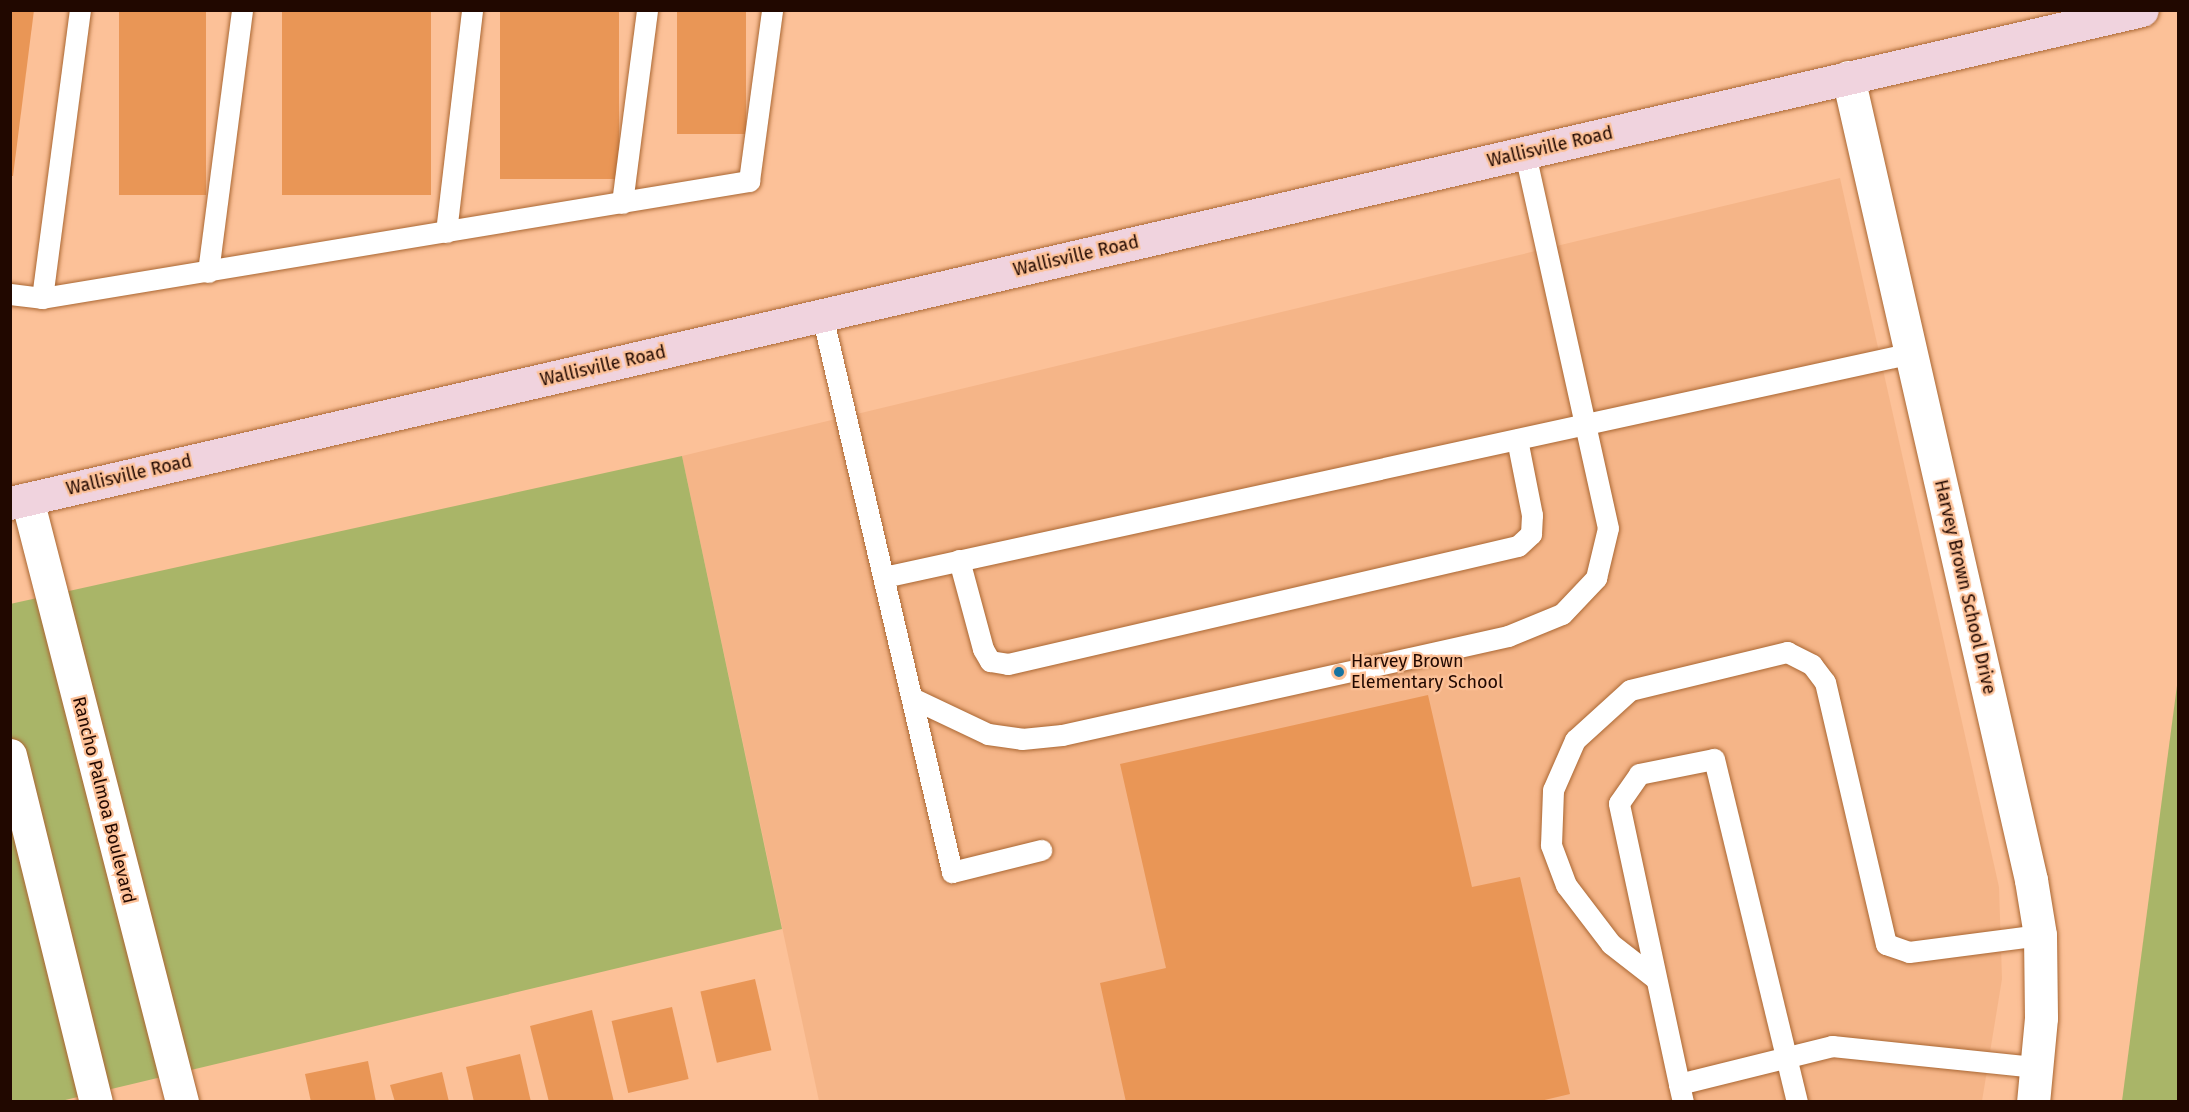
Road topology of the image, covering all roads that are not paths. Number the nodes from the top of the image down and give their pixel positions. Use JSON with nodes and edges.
{"nodes":[{"id":1,"x":80,"y":10,"type":"edge"},
{"id":2,"x":242,"y":10,"type":"edge"},
{"id":3,"x":472,"y":10,"type":"edge"},
{"id":4,"x":647,"y":10,"type":"edge"},
{"id":5,"x":772,"y":10,"type":"edge"},
{"id":6,"x":2142,"y":10,"type":"edge"},
{"id":7,"x":1848,"y":77,"type":"junction"},
{"id":8,"x":1524,"y":153,"type":"junction"},
{"id":9,"x":622,"y":202,"type":"junction"},
{"id":10,"x":446,"y":232,"type":"junction"},
{"id":11,"x":208,"y":272,"type":"junction"},
{"id":12,"x":10,"y":294,"type":"edge"},
{"id":13,"x":42,"y":298,"type":"junction"},
{"id":14,"x":822,"y":315,"type":"junction"},
{"id":15,"x":1912,"y":353,"type":"junction"},
{"id":16,"x":1587,"y":424,"type":"junction"},
{"id":17,"x":1517,"y":439,"type":"junction"},
{"id":18,"x":19,"y":501,"type":"edge"},
{"id":19,"x":959,"y":560,"type":"junction"},
{"id":20,"x":884,"y":577,"type":"junction"},
{"id":21,"x":912,"y":698,"type":"junction"},
{"id":22,"x":10,"y":755,"type":"edge"},
{"id":23,"x":1041,"y":850,"type":"dead end"},
{"id":24,"x":2040,"y":935,"type":"junction"},
{"id":25,"x":1656,"y":979,"type":"junction"},
{"id":26,"x":1787,"y":1057,"type":"junction"},
{"id":27,"x":2036,"y":1067,"type":"junction"},
{"id":28,"x":1681,"y":1093,"type":"edge"},
{"id":29,"x":96,"y":1101,"type":"edge"},
{"id":30,"x":182,"y":1101,"type":"edge"},
{"id":31,"x":1797,"y":1101,"type":"edge"},
{"id":32,"x":2033,"y":1101,"type":"edge"}],
"edges":[{"from":1,"to":13,"type":"lane"},
{"from":2,"to":11,"type":"lane"},
{"from":3,"to":10,"type":"lane"},
{"from":4,"to":9,"type":"lane"},
{"from":5,"to":9,"type":"lane"},
{"from":6,"to":7,"type":"main road","name":"Wallisville Road"},
{"from":7,"to":8,"type":"main road","name":"Wallisville Road"},
{"from":7,"to":15,"type":"street","name":"Harvey Brown School Drive"},
{"from":8,"to":14,"type":"main road","name":"Wallisville Road"},
{"from":8,"to":16,"type":"lane"},
{"from":9,"to":10,"type":"lane"},
{"from":10,"to":11,"type":"lane"},
{"from":11,"to":13,"type":"lane"},
{"from":12,"to":13,"type":"lane"},
{"from":14,"to":18,"type":"main road","name":"Wallisville Road"},
{"from":14,"to":20,"type":"lane"},
{"from":15,"to":16,"type":"lane"},
{"from":15,"to":24,"type":"street","name":"Harvey Brown School Drive"},
{"from":16,"to":17,"type":"lane"},
{"from":16,"to":21,"type":"lane"},
{"from":17,"to":19,"type":"lane"},
{"from":17,"to":19,"type":"lane"},
{"from":18,"to":30,"type":"street","name":"Rancho Palmoa Boulevard"},
{"from":19,"to":20,"type":"lane"},
{"from":20,"to":21,"type":"lane"},
{"from":21,"to":23,"type":"lane"},
{"from":22,"to":29,"type":"street"},
{"from":24,"to":25,"type":"lane"},
{"from":24,"to":27,"type":"street","name":"Harvey Brown School Drive"},
{"from":25,"to":26,"type":"lane"},
{"from":25,"to":28,"type":"lane"},
{"from":26,"to":27,"type":"lane"},
{"from":26,"to":28,"type":"lane"},
{"from":26,"to":31,"type":"lane"},
{"from":27,"to":32,"type":"street","name":"Harvey Brown School Drive"}]}
